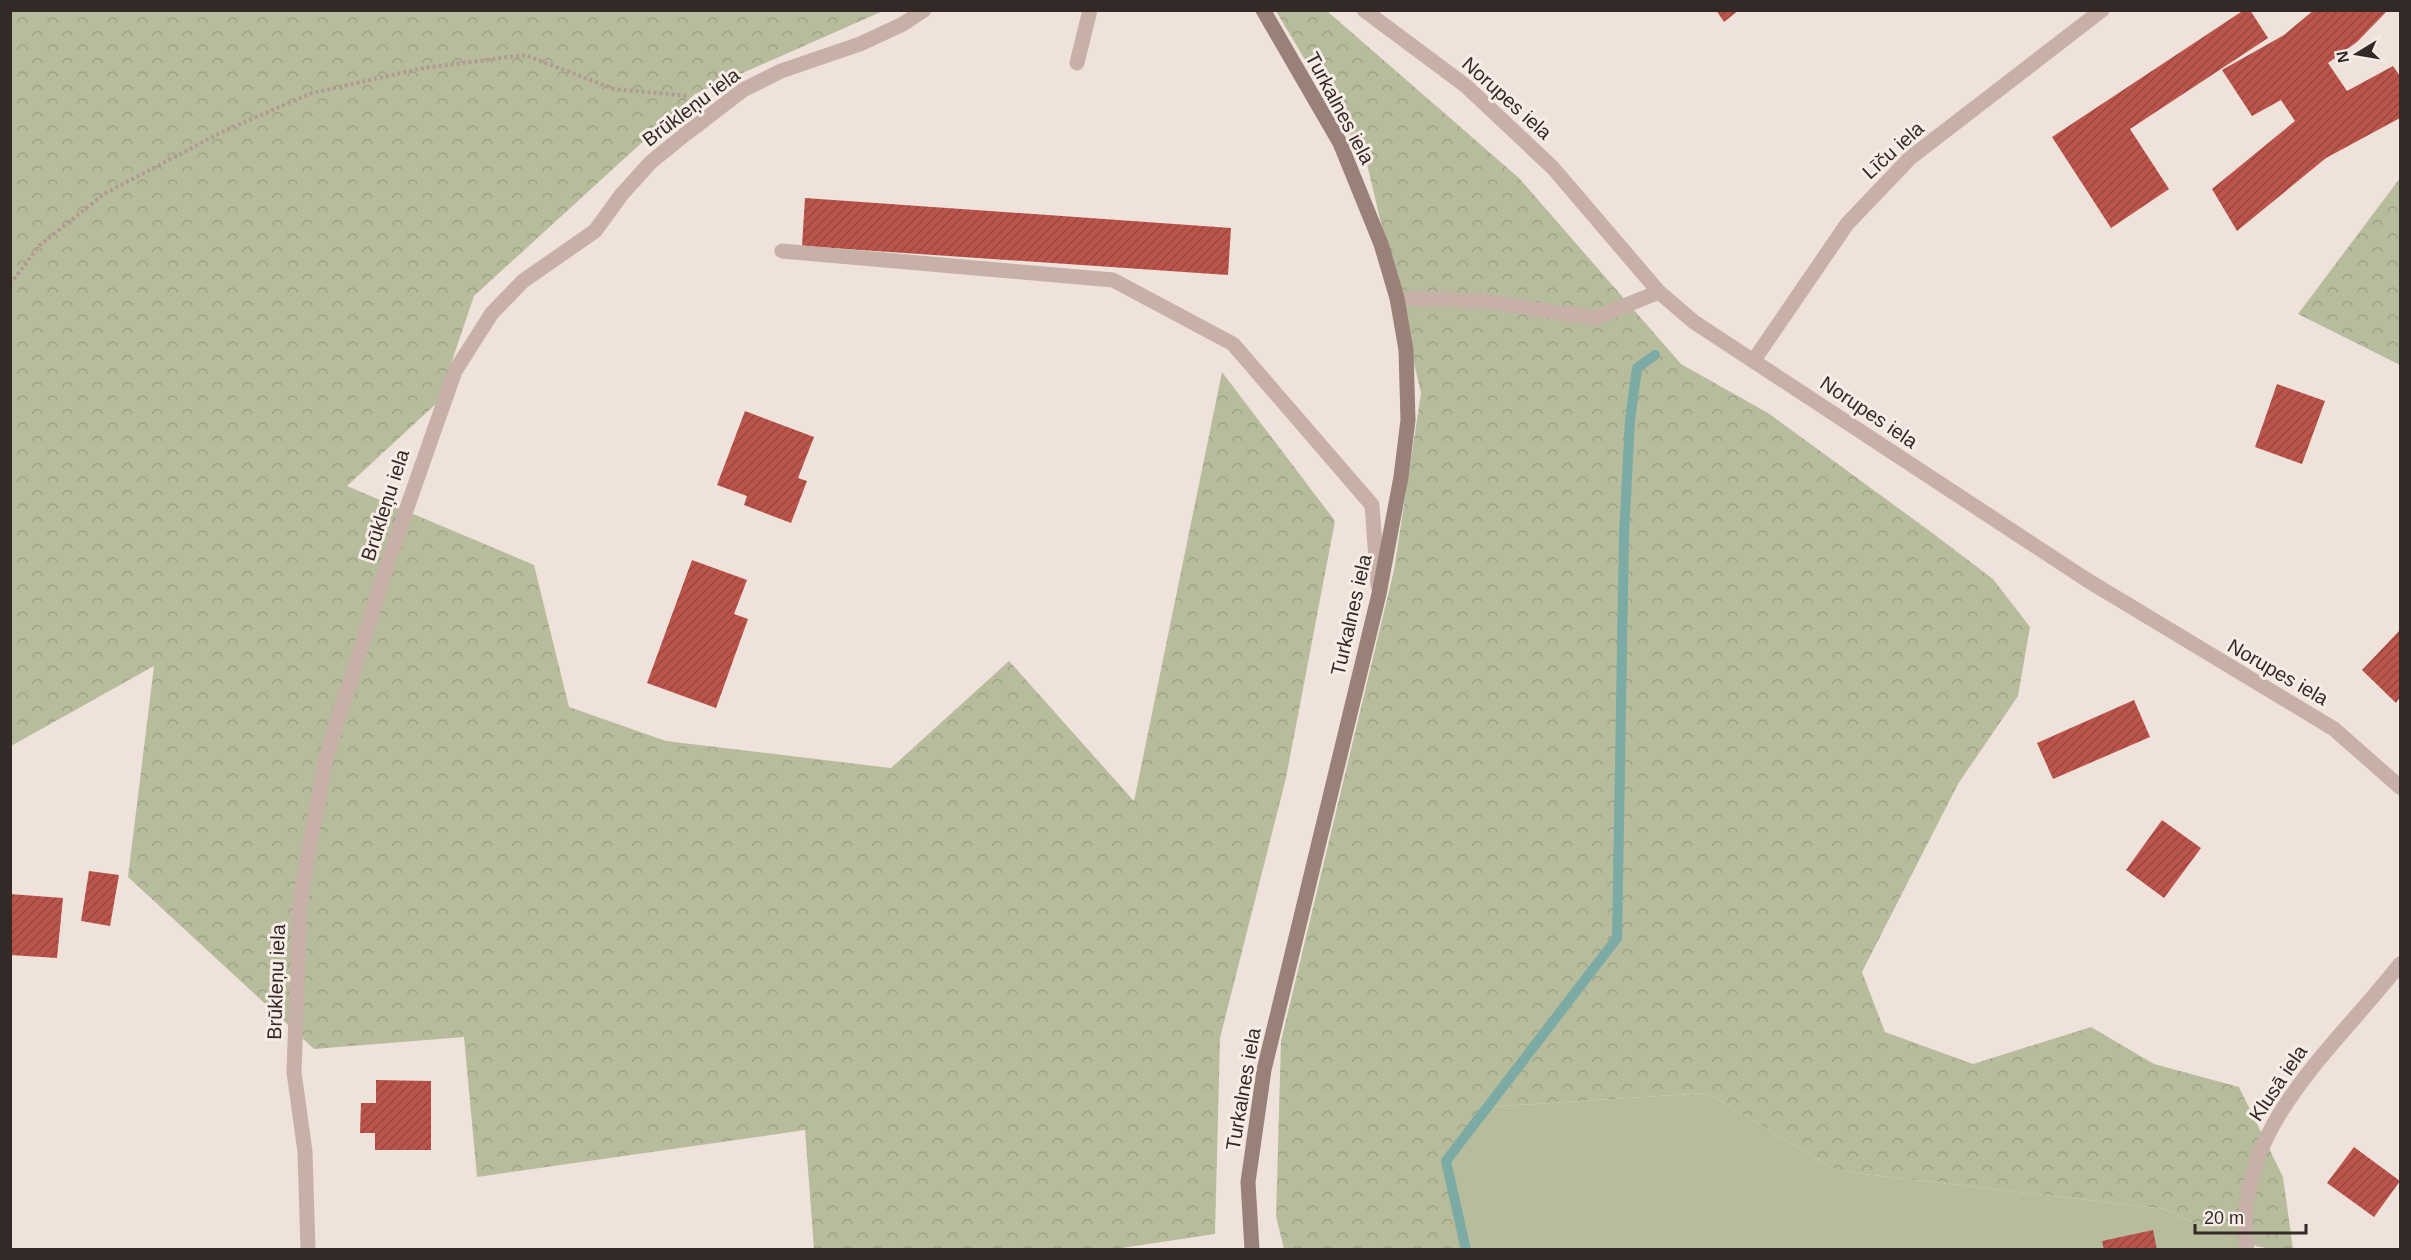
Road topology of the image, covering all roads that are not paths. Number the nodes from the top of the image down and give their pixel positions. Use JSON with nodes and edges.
{"nodes":[{"id":1,"x":924,"y":10,"type":"edge"},
{"id":2,"x":1090,"y":10,"type":"edge"},
{"id":3,"x":1364,"y":10,"type":"edge"},
{"id":4,"x":2102,"y":10,"type":"edge"},
{"id":5,"x":1268,"y":12,"type":"edge"},
{"id":6,"x":1077,"y":63,"type":"dead end"},
{"id":7,"x":782,"y":251,"type":"dead end"},
{"id":8,"x":1659,"y":292,"type":"junction"},
{"id":9,"x":1397,"y":298,"type":"junction"},
{"id":10,"x":1754,"y":360,"type":"junction"},
{"id":11,"x":1379,"y":594,"type":"junction"},
{"id":12,"x":2400,"y":787,"type":"edge"},
{"id":13,"x":2400,"y":964,"type":"edge"},
{"id":14,"x":308,"y":1250,"type":"edge"},
{"id":15,"x":1252,"y":1250,"type":"edge"},
{"id":16,"x":2247,"y":1250,"type":"edge"}],
"edges":[{"from":1,"to":14,"type":"street","name":"Brūkleņu iela"},
{"from":2,"to":6,"type":"street"},
{"from":3,"to":8,"type":"street","name":"Norupes iela"},
{"from":4,"to":10,"type":"street","name":"Līču iela"},
{"from":5,"to":9,"type":"main road","name":"Turkalnes iela"},
{"from":7,"to":11,"type":"street"},
{"from":8,"to":9,"type":"street"},
{"from":8,"to":10,"type":"street","name":"Norupes iela"},
{"from":9,"to":11,"type":"main road","name":"Turkalnes iela"},
{"from":10,"to":12,"type":"street","name":"Norupes iela"},
{"from":11,"to":15,"type":"main road","name":"Turkalnes iela"},
{"from":13,"to":16,"type":"street","name":"Klusā iela"}]}
